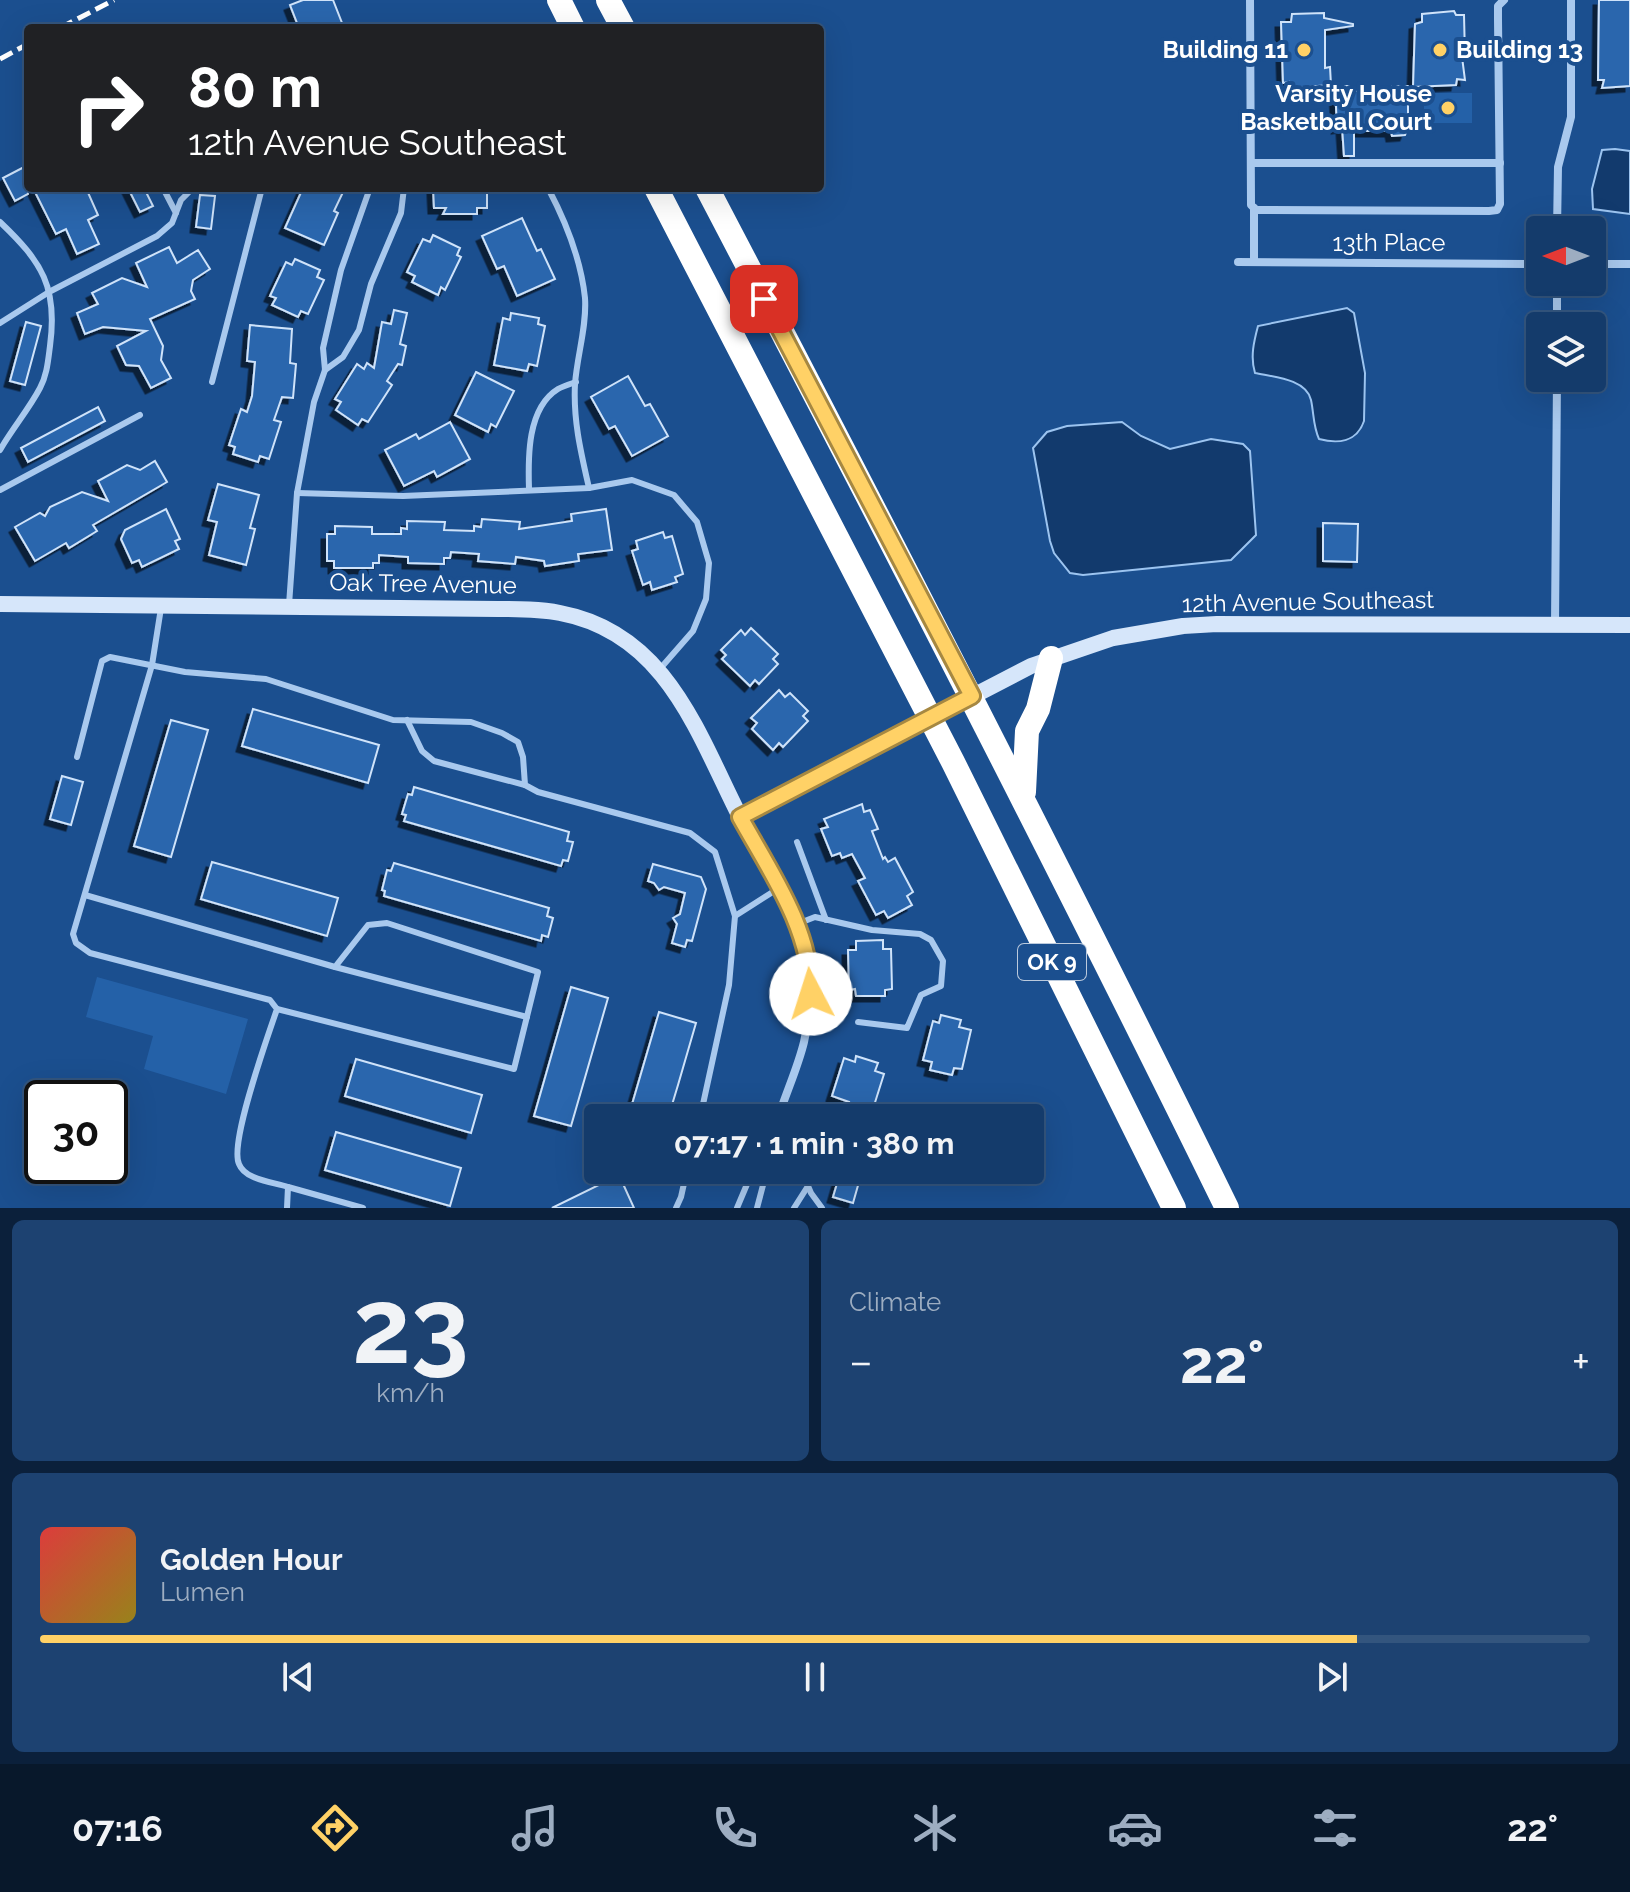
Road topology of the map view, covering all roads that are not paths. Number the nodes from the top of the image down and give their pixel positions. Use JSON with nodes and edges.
{"nodes":[{"id":1,"x":559,"y":0,"type":"edge"},
{"id":2,"x":608,"y":0,"type":"edge"},
{"id":3,"x":1250,"y":0,"type":"edge"},
{"id":4,"x":1504,"y":0,"type":"edge"},
{"id":5,"x":1571,"y":0,"type":"edge"},
{"id":6,"x":571,"y":24,"type":"edge"},
{"id":7,"x":621,"y":24,"type":"edge"},
{"id":8,"x":1251,"y":163,"type":"junction"},
{"id":9,"x":1500,"y":163,"type":"junction"},
{"id":10,"x":165,"y":192,"type":"edge"},
{"id":11,"x":189,"y":192,"type":"edge"},
{"id":12,"x":261,"y":192,"type":"edge"},
{"id":13,"x":369,"y":192,"type":"edge"},
{"id":14,"x":404,"y":192,"type":"edge"},
{"id":15,"x":550,"y":192,"type":"edge"},
{"id":16,"x":658,"y":192,"type":"edge"},
{"id":17,"x":709,"y":192,"type":"edge"},
{"id":18,"x":1254,"y":208,"type":"junction"},
{"id":19,"x":176,"y":213,"type":"junction"},
{"id":20,"x":1557,"y":216,"type":"edge"},
{"id":21,"x":0,"y":222,"type":"edge"},
{"id":22,"x":1238,"y":262,"type":"dead end"},
{"id":23,"x":1254,"y":262,"type":"junction"},
{"id":24,"x":1526,"y":264,"type":"edge"},
{"id":25,"x":1606,"y":264,"type":"edge"},
{"id":26,"x":1630,"y":264,"type":"edge"},
{"id":27,"x":49,"y":292,"type":"junction"},
{"id":28,"x":0,"y":323,"type":"edge"},
{"id":29,"x":325,"y":370,"type":"junction"},
{"id":30,"x":212,"y":382,"type":"dead end"},
{"id":31,"x":576,"y":382,"type":"junction"},
{"id":32,"x":1557,"y":392,"type":"edge"},
{"id":33,"x":140,"y":415,"type":"dead end"},
{"id":34,"x":0,"y":450,"type":"edge"},
{"id":35,"x":589,"y":488,"type":"junction"},
{"id":36,"x":529,"y":489,"type":"junction"},
{"id":37,"x":0,"y":490,"type":"edge"},
{"id":38,"x":297,"y":493,"type":"junction"},
{"id":39,"x":0,"y":604,"type":"edge"},
{"id":40,"x":161,"y":606,"type":"junction"},
{"id":41,"x":289,"y":607,"type":"junction"},
{"id":42,"x":1630,"y":625,"type":"edge"},
{"id":43,"x":1555,"y":626,"type":"junction"},
{"id":44,"x":1051,"y":658,"type":"junction"},
{"id":45,"x":152,"y":665,"type":"junction"},
{"id":46,"x":659,"y":670,"type":"junction"},
{"id":47,"x":972,"y":696,"type":"junction"},
{"id":48,"x":929,"y":717,"type":"junction"},
{"id":49,"x":407,"y":720,"type":"junction"},
{"id":50,"x":77,"y":757,"type":"dead end"},
{"id":51,"x":525,"y":785,"type":"junction"},
{"id":52,"x":1024,"y":800,"type":"junction"},
{"id":53,"x":740,"y":817,"type":"junction"},
{"id":54,"x":797,"y":842,"type":"dead end"},
{"id":55,"x":779,"y":888,"type":"junction"},
{"id":56,"x":85,"y":895,"type":"junction"},
{"id":57,"x":735,"y":916,"type":"junction"},
{"id":58,"x":826,"y":920,"type":"junction"},
{"id":59,"x":797,"y":924,"type":"junction"},
{"id":60,"x":335,"y":967,"type":"junction"},
{"id":61,"x":277,"y":1009,"type":"junction"},
{"id":62,"x":527,"y":1017,"type":"junction"},
{"id":63,"x":858,"y":1022,"type":"dead end"},
{"id":64,"x":703,"y":1104,"type":"edge"},
{"id":65,"x":783,"y":1104,"type":"edge"},
{"id":66,"x":683,"y":1184,"type":"edge"},
{"id":67,"x":747,"y":1184,"type":"edge"},
{"id":68,"x":763,"y":1184,"type":"edge"},
{"id":69,"x":808,"y":1186,"type":"joint"},
{"id":70,"x":288,"y":1187,"type":"junction"},
{"id":71,"x":287,"y":1208,"type":"edge"},
{"id":72,"x":363,"y":1208,"type":"edge"},
{"id":73,"x":676,"y":1208,"type":"edge"},
{"id":74,"x":737,"y":1208,"type":"edge"},
{"id":75,"x":757,"y":1208,"type":"edge"},
{"id":76,"x":794,"y":1208,"type":"edge"},
{"id":77,"x":822,"y":1208,"type":"edge"},
{"id":78,"x":1174,"y":1208,"type":"edge"},
{"id":79,"x":1227,"y":1208,"type":"edge"}],
"edges":[{"from":1,"to":6,"type":"highway"},
{"from":2,"to":7,"type":"highway"},
{"from":3,"to":8,"type":"street"},
{"from":4,"to":9,"type":"street"},
{"from":5,"to":20,"type":"street"},
{"from":8,"to":9,"type":"street"},
{"from":8,"to":18,"type":"street"},
{"from":9,"to":18,"type":"street"},
{"from":10,"to":19,"type":"lane"},
{"from":11,"to":19,"type":"lane"},
{"from":12,"to":30,"type":"lane"},
{"from":13,"to":29,"type":"lane"},
{"from":14,"to":29,"type":"lane"},
{"from":15,"to":31,"type":"lane"},
{"from":16,"to":48,"type":"highway","number":"OK 9"},
{"from":17,"to":47,"type":"highway","number":"OK 9"},
{"from":18,"to":23,"type":"street"},
{"from":19,"to":27,"type":"lane"},
{"from":21,"to":27,"type":"lane"},
{"from":22,"to":23,"type":"street","name":"13th Place"},
{"from":23,"to":24,"type":"street","name":"13th Place"},
{"from":25,"to":26,"type":"street"},
{"from":27,"to":28,"type":"lane"},
{"from":27,"to":34,"type":"lane"},
{"from":29,"to":38,"type":"lane"},
{"from":31,"to":35,"type":"lane"},
{"from":31,"to":36,"type":"lane"},
{"from":32,"to":43,"type":"street"},
{"from":33,"to":37,"type":"lane"},
{"from":35,"to":36,"type":"lane"},
{"from":35,"to":46,"type":"lane"},
{"from":36,"to":38,"type":"lane"},
{"from":38,"to":41,"type":"lane"},
{"from":39,"to":40,"type":"street","name":"Oak Tree Avenue"},
{"from":40,"to":41,"type":"street","name":"Oak Tree Avenue"},
{"from":40,"to":45,"type":"lane"},
{"from":41,"to":46,"type":"street","name":"Oak Tree Avenue"},
{"from":42,"to":43,"type":"street","name":"12th Avenue Southeast"},
{"from":43,"to":44,"type":"street","name":"12th Avenue Southeast"},
{"from":44,"to":47,"type":"street","name":"12th Avenue Southeast"},
{"from":44,"to":52,"type":"highway"},
{"from":45,"to":49,"type":"lane"},
{"from":45,"to":50,"type":"lane"},
{"from":45,"to":56,"type":"lane"},
{"from":46,"to":53,"type":"street","name":"Oak Tree Avenue"},
{"from":47,"to":48,"type":"street","name":"12th Avenue Southeast"},
{"from":47,"to":52,"type":"highway","number":"OK 9"},
{"from":48,"to":53,"type":"street","name":"12th Avenue Southeast"},
{"from":48,"to":78,"type":"highway","number":"OK 9"},
{"from":49,"to":51,"type":"lane"},
{"from":49,"to":51,"type":"lane"},
{"from":51,"to":57,"type":"lane"},
{"from":52,"to":79,"type":"highway","number":"OK 9"},
{"from":53,"to":55,"type":"street"},
{"from":54,"to":58,"type":"lane"},
{"from":55,"to":57,"type":"lane"},
{"from":55,"to":59,"type":"street"},
{"from":56,"to":60,"type":"lane"},
{"from":56,"to":61,"type":"lane"},
{"from":57,"to":64,"type":"lane"},
{"from":58,"to":59,"type":"lane"},
{"from":58,"to":63,"type":"lane"},
{"from":59,"to":65,"type":"street"},
{"from":60,"to":62,"type":"lane"},
{"from":60,"to":62,"type":"lane"},
{"from":61,"to":62,"type":"lane"},
{"from":61,"to":70,"type":"lane"},
{"from":66,"to":73,"type":"lane"},
{"from":67,"to":74,"type":"lane"},
{"from":68,"to":75,"type":"lane"},
{"from":69,"to":76,"type":"lane"},
{"from":69,"to":77,"type":"lane"},
{"from":70,"to":71,"type":"lane"},
{"from":70,"to":72,"type":"lane"}]}
